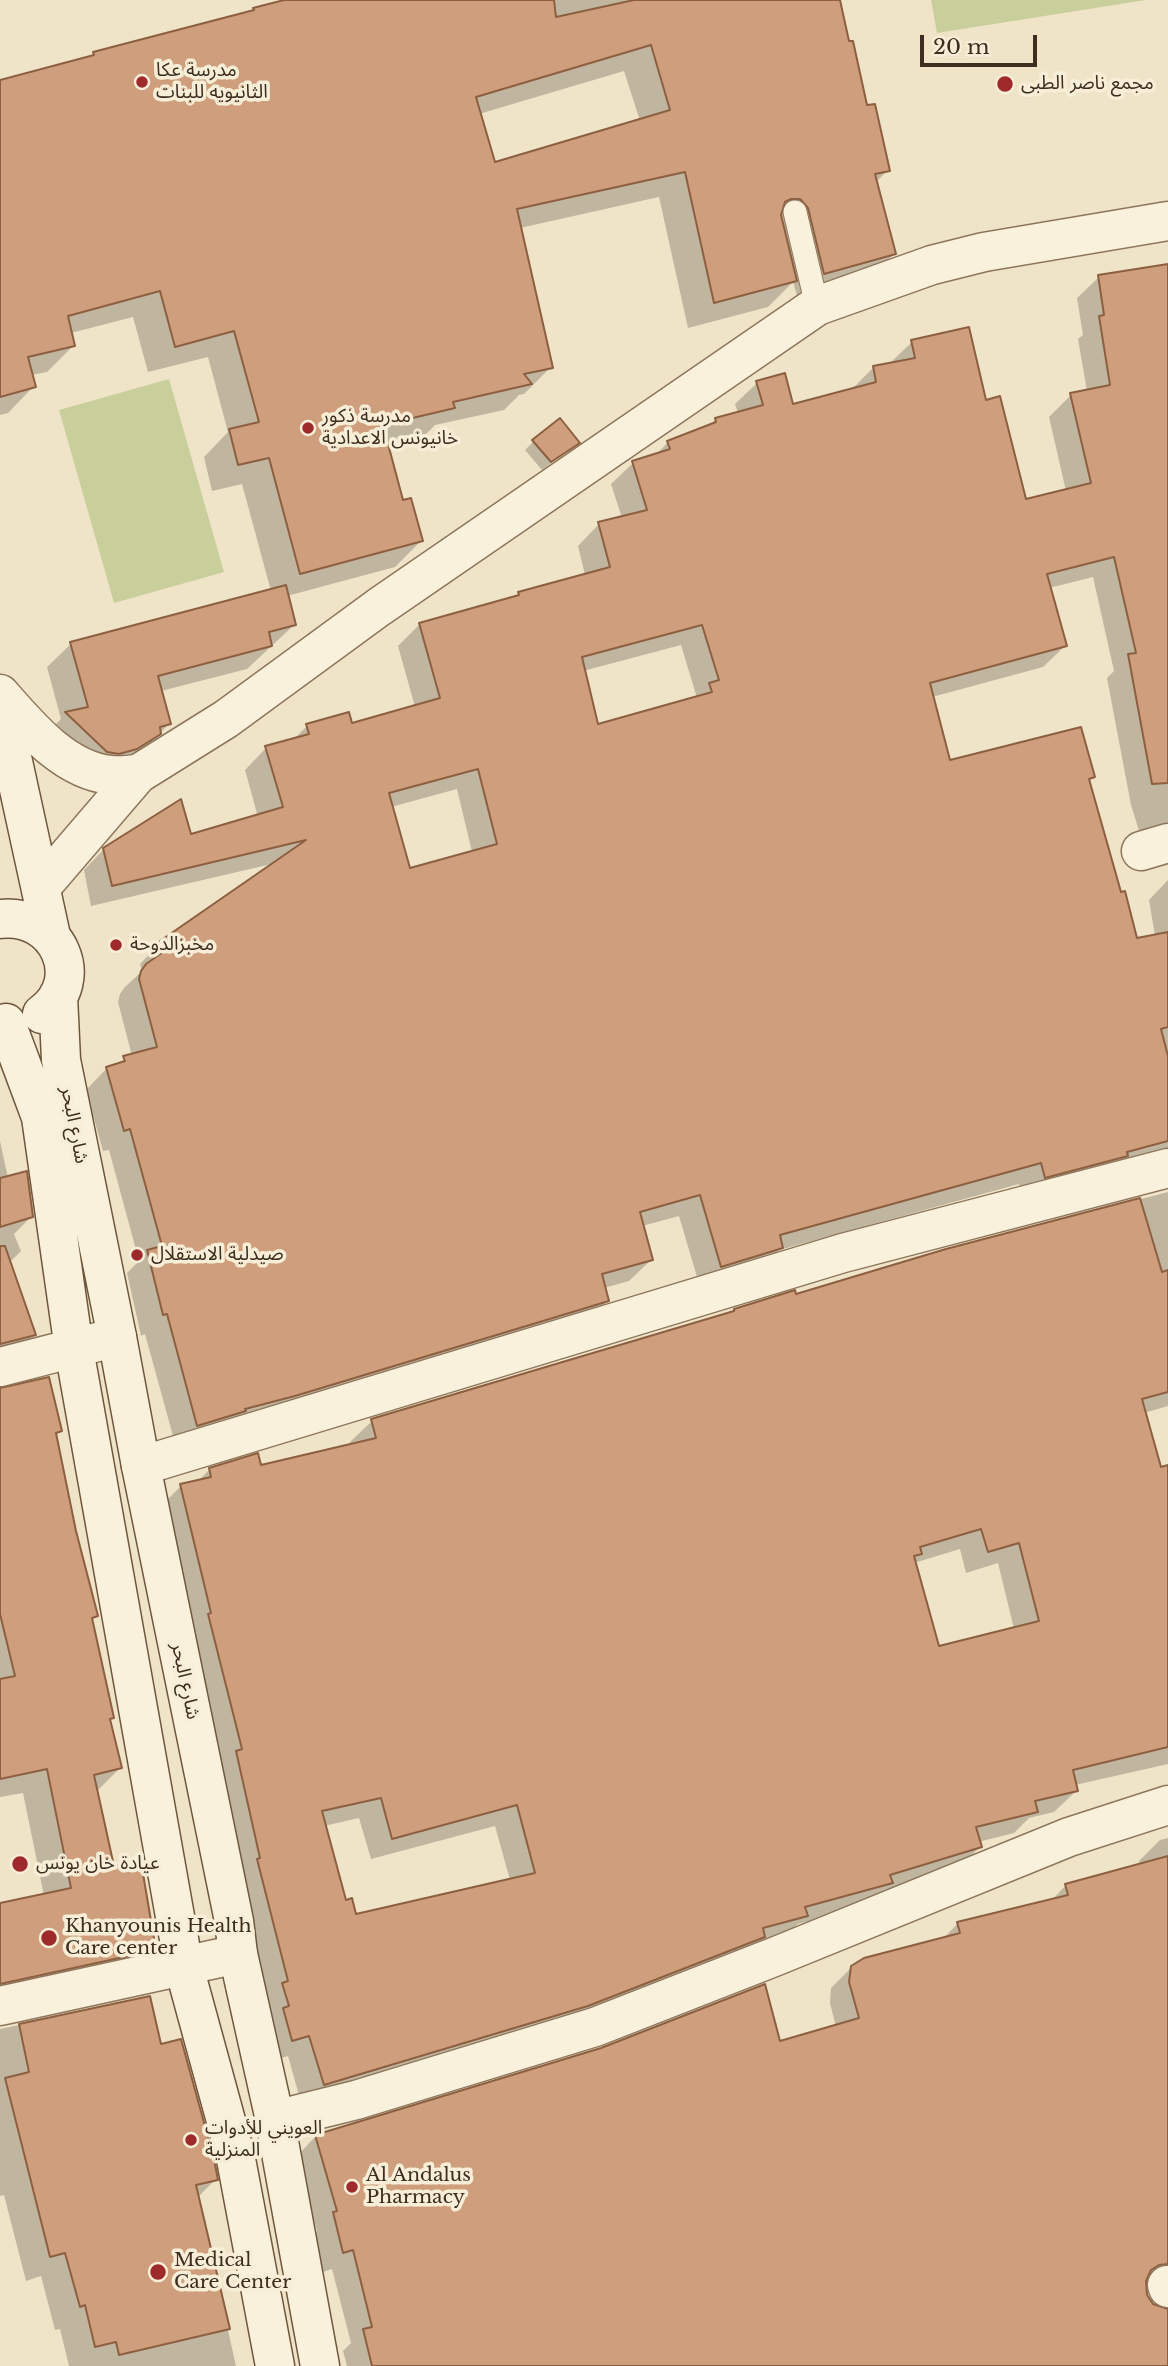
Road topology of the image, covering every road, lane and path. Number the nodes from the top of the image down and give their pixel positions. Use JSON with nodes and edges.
{"nodes":[{"id":1,"x":795,"y":212,"type":"dead end"},
{"id":2,"x":1168,"y":221,"type":"edge"},
{"id":3,"x":817,"y":306,"type":"junction"},
{"id":4,"x":0,"y":694,"type":"edge"},
{"id":5,"x":0,"y":702,"type":"edge"},
{"id":6,"x":138,"y":774,"type":"junction"},
{"id":7,"x":42,"y":886,"type":"junction"},
{"id":8,"x":0,"y":919,"type":"edge"},
{"id":9,"x":51,"y":936,"type":"junction"},
{"id":10,"x":58,"y":996,"type":"junction"},
{"id":11,"x":3,"y":1023,"type":"edge"},
{"id":12,"x":1168,"y":1168,"type":"edge"},
{"id":13,"x":117,"y":1337,"type":"junction"},
{"id":14,"x":74,"y":1349,"type":"junction"},
{"id":15,"x":0,"y":1367,"type":"edge"},
{"id":16,"x":141,"y":1465,"type":"junction"},
{"id":17,"x":1168,"y":1805,"type":"edge"},
{"id":18,"x":238,"y":1954,"type":"junction"},
{"id":19,"x":184,"y":1967,"type":"junction"},
{"id":20,"x":0,"y":2006,"type":"edge"},
{"id":21,"x":275,"y":2120,"type":"junction"},
{"id":22,"x":275,"y":2366,"type":"edge"},
{"id":23,"x":320,"y":2366,"type":"edge"}],
"edges":[{"from":1,"to":3,"type":"lane"},
{"from":2,"to":3,"type":"street"},
{"from":3,"to":6,"type":"street"},
{"from":4,"to":6,"type":"street"},
{"from":5,"to":7,"type":"street"},
{"from":6,"to":7,"type":"street"},
{"from":7,"to":9,"type":"street"},
{"from":8,"to":9,"type":"street"},
{"from":9,"to":10,"type":"street","name":"شارع البحر"},
{"from":10,"to":11,"type":"street"},
{"from":10,"to":13,"type":"street","name":"شارع البحر"},
{"from":11,"to":14,"type":"street","name":"شارع البحر"},
{"from":12,"to":16,"type":"street"},
{"from":13,"to":14,"type":"street"},
{"from":13,"to":16,"type":"street","name":"شارع البحر"},
{"from":14,"to":15,"type":"street"},
{"from":14,"to":19,"type":"street","name":"شارع البحر"},
{"from":16,"to":18,"type":"street","name":"شارع البحر"},
{"from":17,"to":21,"type":"street"},
{"from":18,"to":19,"type":"street"},
{"from":18,"to":21,"type":"street","name":"شارع البحر"},
{"from":19,"to":20,"type":"street"},
{"from":19,"to":22,"type":"street","name":"شارع البحر"},
{"from":21,"to":23,"type":"street","name":"شارع البحر"}]}
